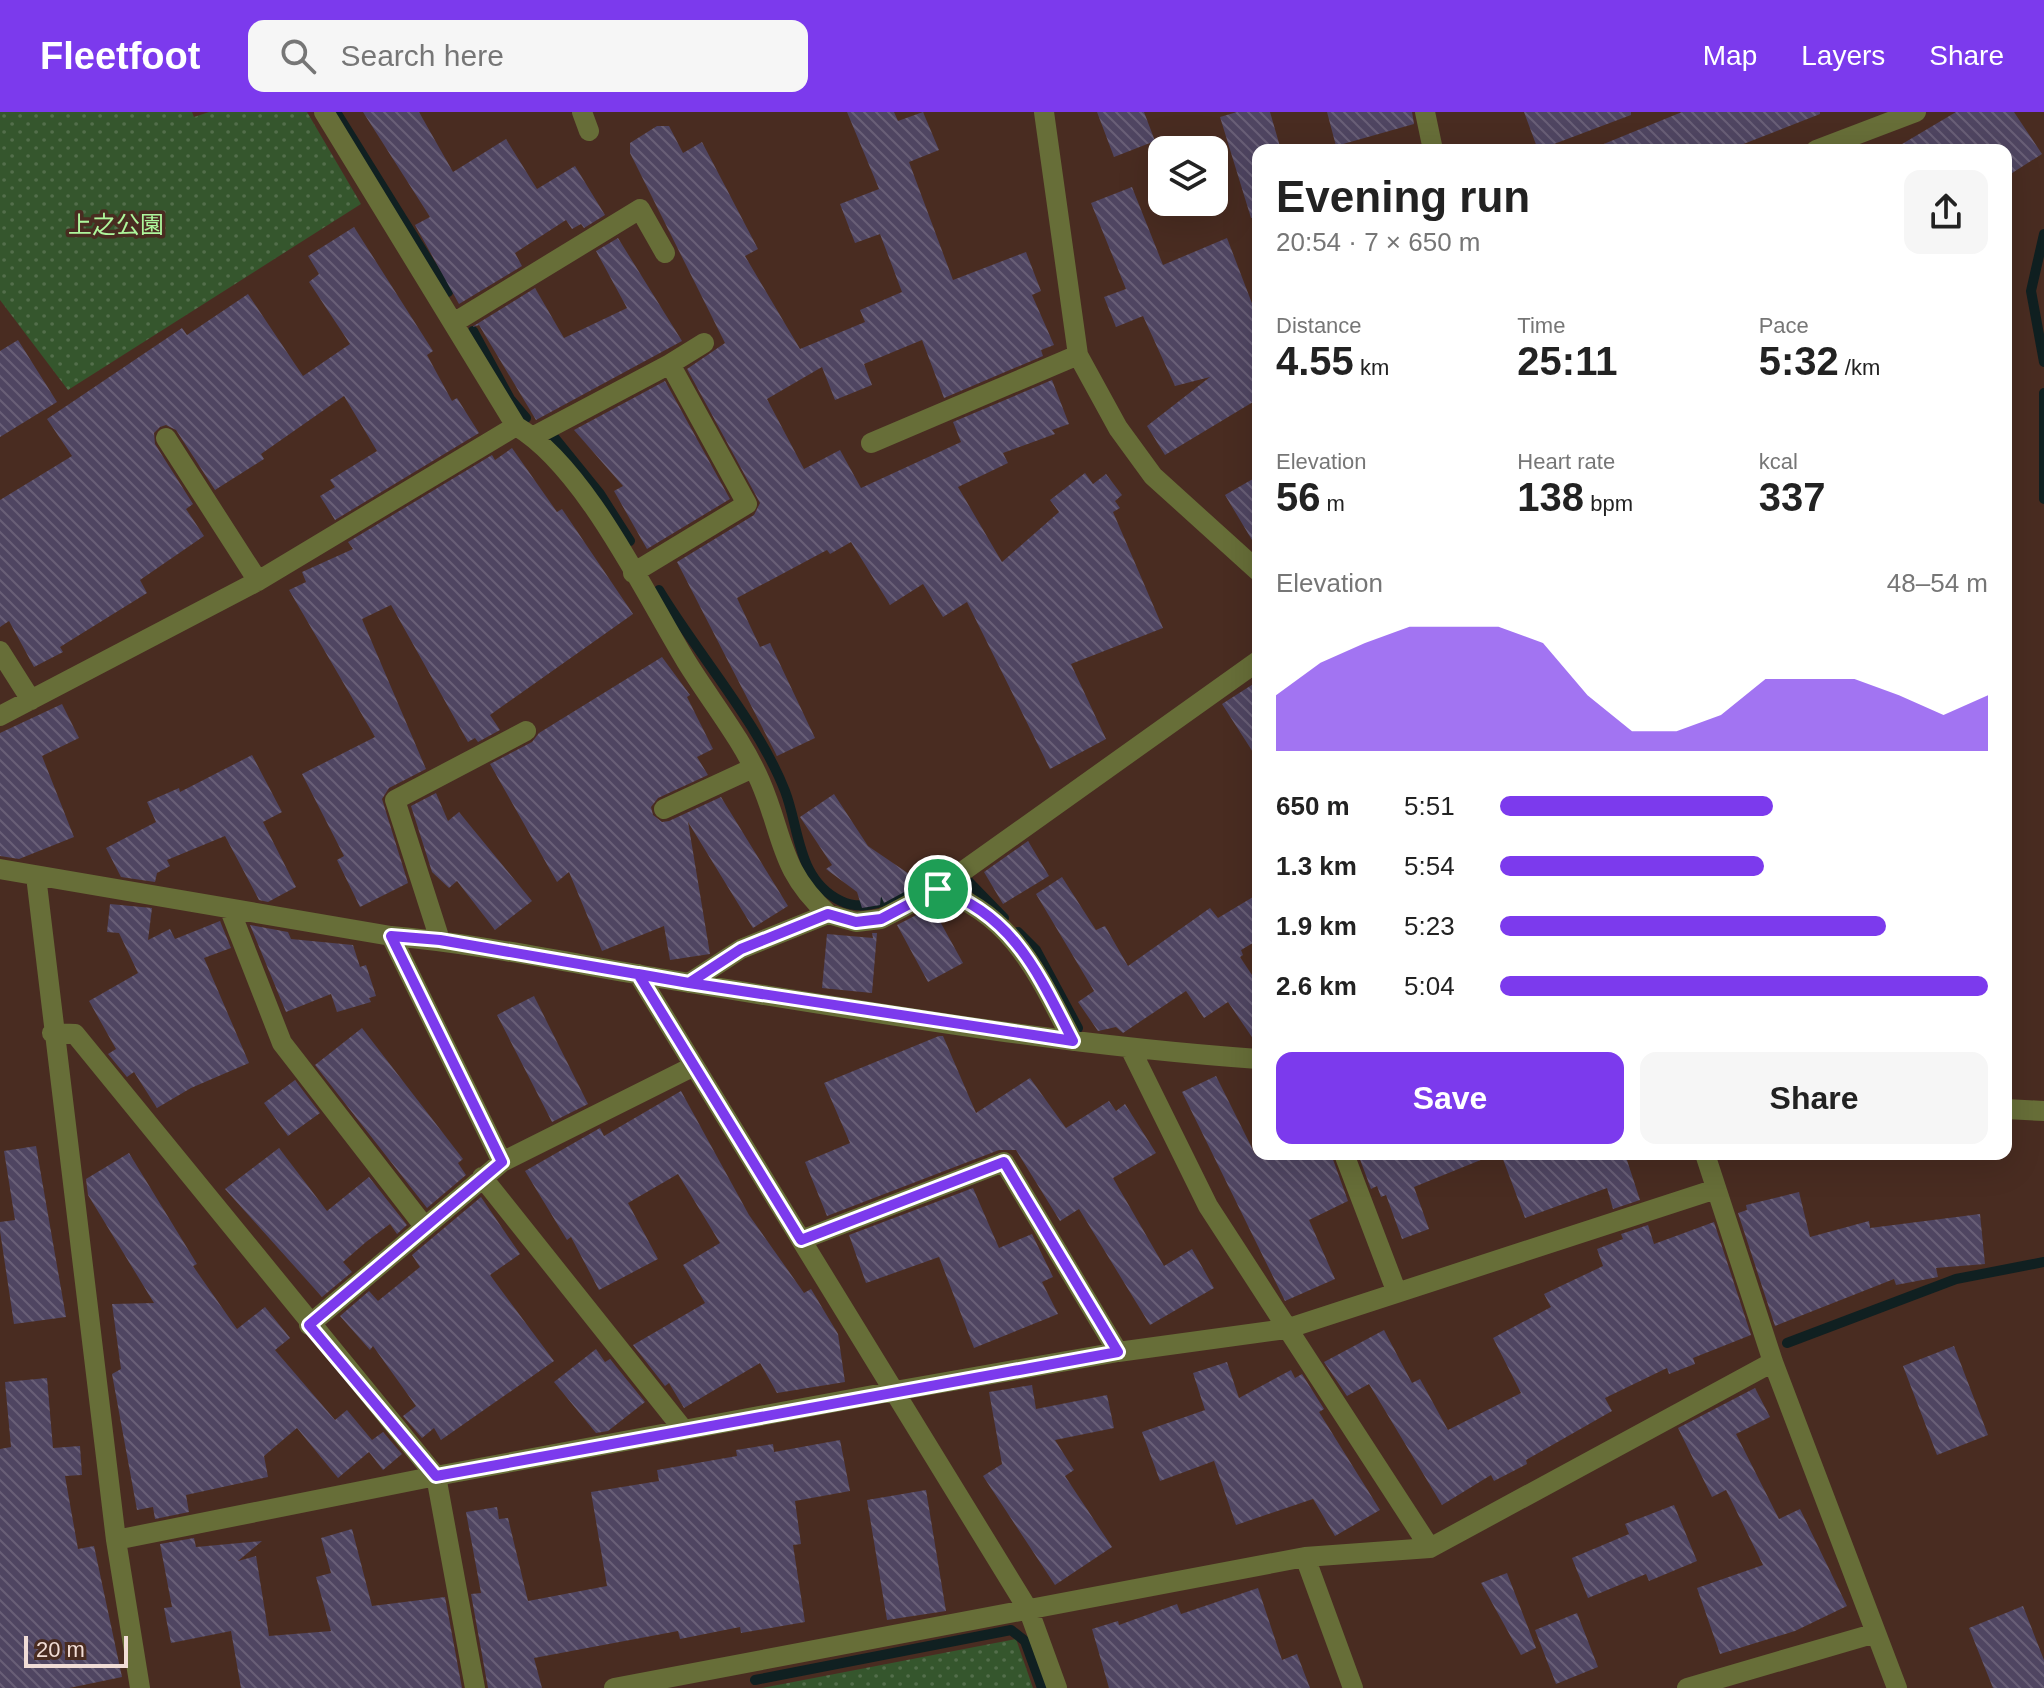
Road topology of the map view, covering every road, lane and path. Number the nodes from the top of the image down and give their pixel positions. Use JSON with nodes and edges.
{"nodes":[{"id":1,"x":324,"y":112,"type":"edge"},
{"id":2,"x":1044,"y":112,"type":"edge"},
{"id":3,"x":1425,"y":112,"type":"edge"},
{"id":4,"x":1916,"y":112,"type":"edge"},
{"id":5,"x":1432,"y":144,"type":"edge"},
{"id":6,"x":1848,"y":144,"type":"edge"},
{"id":7,"x":665,"y":253,"type":"dead end"},
{"id":8,"x":455,"y":322,"type":"junction"},
{"id":9,"x":704,"y":343,"type":"dead end"},
{"id":10,"x":1078,"y":355,"type":"junction"},
{"id":11,"x":670,"y":364,"type":"junction"},
{"id":12,"x":525,"y":431,"type":"junction"},
{"id":13,"x":166,"y":438,"type":"dead end"},
{"id":14,"x":871,"y":443,"type":"dead end"},
{"id":15,"x":1252,"y":566,"type":"edge"},
{"id":16,"x":633,"y":573,"type":"junction"},
{"id":17,"x":258,"y":581,"type":"junction"},
{"id":18,"x":0,"y":651,"type":"edge"},
{"id":19,"x":1252,"y":665,"type":"edge"},
{"id":20,"x":31,"y":700,"type":"junction"},
{"id":21,"x":0,"y":716,"type":"edge"},
{"id":22,"x":526,"y":731,"type":"dead end"},
{"id":23,"x":753,"y":768,"type":"junction"},
{"id":24,"x":664,"y":809,"type":"dead end"},
{"id":25,"x":0,"y":869,"type":"edge"},
{"id":26,"x":36,"y":876,"type":"junction"},
{"id":27,"x":938,"y":889,"type":"junction"},
{"id":28,"x":230,"y":910,"type":"junction"},
{"id":29,"x":828,"y":914,"type":"junction"},
{"id":30,"x":391,"y":936,"type":"junction"},
{"id":31,"x":440,"y":940,"type":"junction"},
{"id":32,"x":638,"y":974,"type":"junction"},
{"id":33,"x":689,"y":983,"type":"junction"},
{"id":34,"x":52,"y":1033,"type":"junction"},
{"id":35,"x":1073,"y":1041,"type":"junction"},
{"id":36,"x":1131,"y":1050,"type":"junction"},
{"id":37,"x":1252,"y":1059,"type":"edge"},
{"id":38,"x":692,"y":1067,"type":"junction"},
{"id":39,"x":2012,"y":1109,"type":"edge"},
{"id":40,"x":2044,"y":1111,"type":"edge"},
{"id":41,"x":1346,"y":1160,"type":"edge"},
{"id":42,"x":1707,"y":1160,"type":"edge"},
{"id":43,"x":502,"y":1162,"type":"junction"},
{"id":44,"x":482,"y":1177,"type":"junction"},
{"id":45,"x":1716,"y":1189,"type":"junction"},
{"id":46,"x":424,"y":1226,"type":"junction"},
{"id":47,"x":801,"y":1240,"type":"junction"},
{"id":48,"x":1397,"y":1293,"type":"junction"},
{"id":49,"x":309,"y":1325,"type":"junction"},
{"id":50,"x":1286,"y":1329,"type":"junction"},
{"id":51,"x":1118,"y":1352,"type":"junction"},
{"id":52,"x":1773,"y":1362,"type":"junction"},
{"id":53,"x":895,"y":1391,"type":"junction"},
{"id":54,"x":683,"y":1429,"type":"junction"},
{"id":55,"x":436,"y":1476,"type":"junction"},
{"id":56,"x":116,"y":1540,"type":"junction"},
{"id":57,"x":1430,"y":1548,"type":"junction"},
{"id":58,"x":1305,"y":1557,"type":"junction"},
{"id":59,"x":1029,"y":1611,"type":"junction"},
{"id":60,"x":1876,"y":1633,"type":"junction"},
{"id":61,"x":726,"y":1678,"type":"edge"},
{"id":62,"x":140,"y":1688,"type":"edge"},
{"id":63,"x":475,"y":1688,"type":"edge"},
{"id":64,"x":614,"y":1688,"type":"edge"},
{"id":65,"x":1057,"y":1688,"type":"edge"},
{"id":66,"x":1353,"y":1688,"type":"edge"},
{"id":67,"x":1687,"y":1688,"type":"edge"},
{"id":68,"x":1897,"y":1688,"type":"edge"}],
"edges":[{"from":1,"to":8,"type":"street"},
{"from":2,"to":10,"type":"street"},
{"from":3,"to":5,"type":"street"},
{"from":4,"to":6,"type":"street"},
{"from":7,"to":8,"type":"street"},
{"from":8,"to":12,"type":"street"},
{"from":9,"to":11,"type":"street"},
{"from":10,"to":14,"type":"street"},
{"from":10,"to":15,"type":"street"},
{"from":11,"to":12,"type":"street"},
{"from":11,"to":16,"type":"street"},
{"from":12,"to":16,"type":"street"},
{"from":12,"to":17,"type":"street"},
{"from":13,"to":17,"type":"street"},
{"from":16,"to":23,"type":"street"},
{"from":17,"to":20,"type":"street"},
{"from":18,"to":20,"type":"street"},
{"from":19,"to":27,"type":"street"},
{"from":20,"to":21,"type":"street"},
{"from":22,"to":31,"type":"street"},
{"from":23,"to":24,"type":"street"},
{"from":23,"to":29,"type":"street"},
{"from":25,"to":26,"type":"street"},
{"from":26,"to":28,"type":"street"},
{"from":26,"to":34,"type":"street"},
{"from":27,"to":29,"type":"street"},
{"from":27,"to":35,"type":"street"},
{"from":28,"to":30,"type":"street"},
{"from":28,"to":46,"type":"street"},
{"from":29,"to":33,"type":"street"},
{"from":30,"to":31,"type":"street"},
{"from":30,"to":43,"type":"street"},
{"from":31,"to":32,"type":"street"},
{"from":32,"to":33,"type":"street"},
{"from":32,"to":38,"type":"street"},
{"from":33,"to":35,"type":"street"},
{"from":34,"to":49,"type":"street"},
{"from":34,"to":56,"type":"street"},
{"from":35,"to":36,"type":"street"},
{"from":36,"to":37,"type":"street"},
{"from":36,"to":50,"type":"street"},
{"from":38,"to":43,"type":"street"},
{"from":38,"to":47,"type":"street"},
{"from":39,"to":40,"type":"street"},
{"from":41,"to":48,"type":"street"},
{"from":42,"to":45,"type":"street"},
{"from":43,"to":44,"type":"street"},
{"from":44,"to":46,"type":"street"},
{"from":44,"to":54,"type":"street"},
{"from":45,"to":48,"type":"street"},
{"from":45,"to":52,"type":"street"},
{"from":46,"to":49,"type":"street"},
{"from":47,"to":51,"type":"street"},
{"from":47,"to":53,"type":"street"},
{"from":48,"to":50,"type":"street"},
{"from":49,"to":55,"type":"street"},
{"from":50,"to":51,"type":"street"},
{"from":50,"to":57,"type":"street"},
{"from":51,"to":53,"type":"street"},
{"from":52,"to":57,"type":"street"},
{"from":52,"to":60,"type":"street"},
{"from":53,"to":54,"type":"street"},
{"from":53,"to":59,"type":"street"},
{"from":54,"to":55,"type":"street"},
{"from":55,"to":56,"type":"street"},
{"from":55,"to":63,"type":"street"},
{"from":56,"to":62,"type":"street"},
{"from":57,"to":58,"type":"street"},
{"from":58,"to":59,"type":"street"},
{"from":58,"to":66,"type":"street"},
{"from":59,"to":61,"type":"street"},
{"from":59,"to":65,"type":"street"},
{"from":60,"to":67,"type":"street"},
{"from":60,"to":68,"type":"street"},
{"from":61,"to":64,"type":"street"}]}
